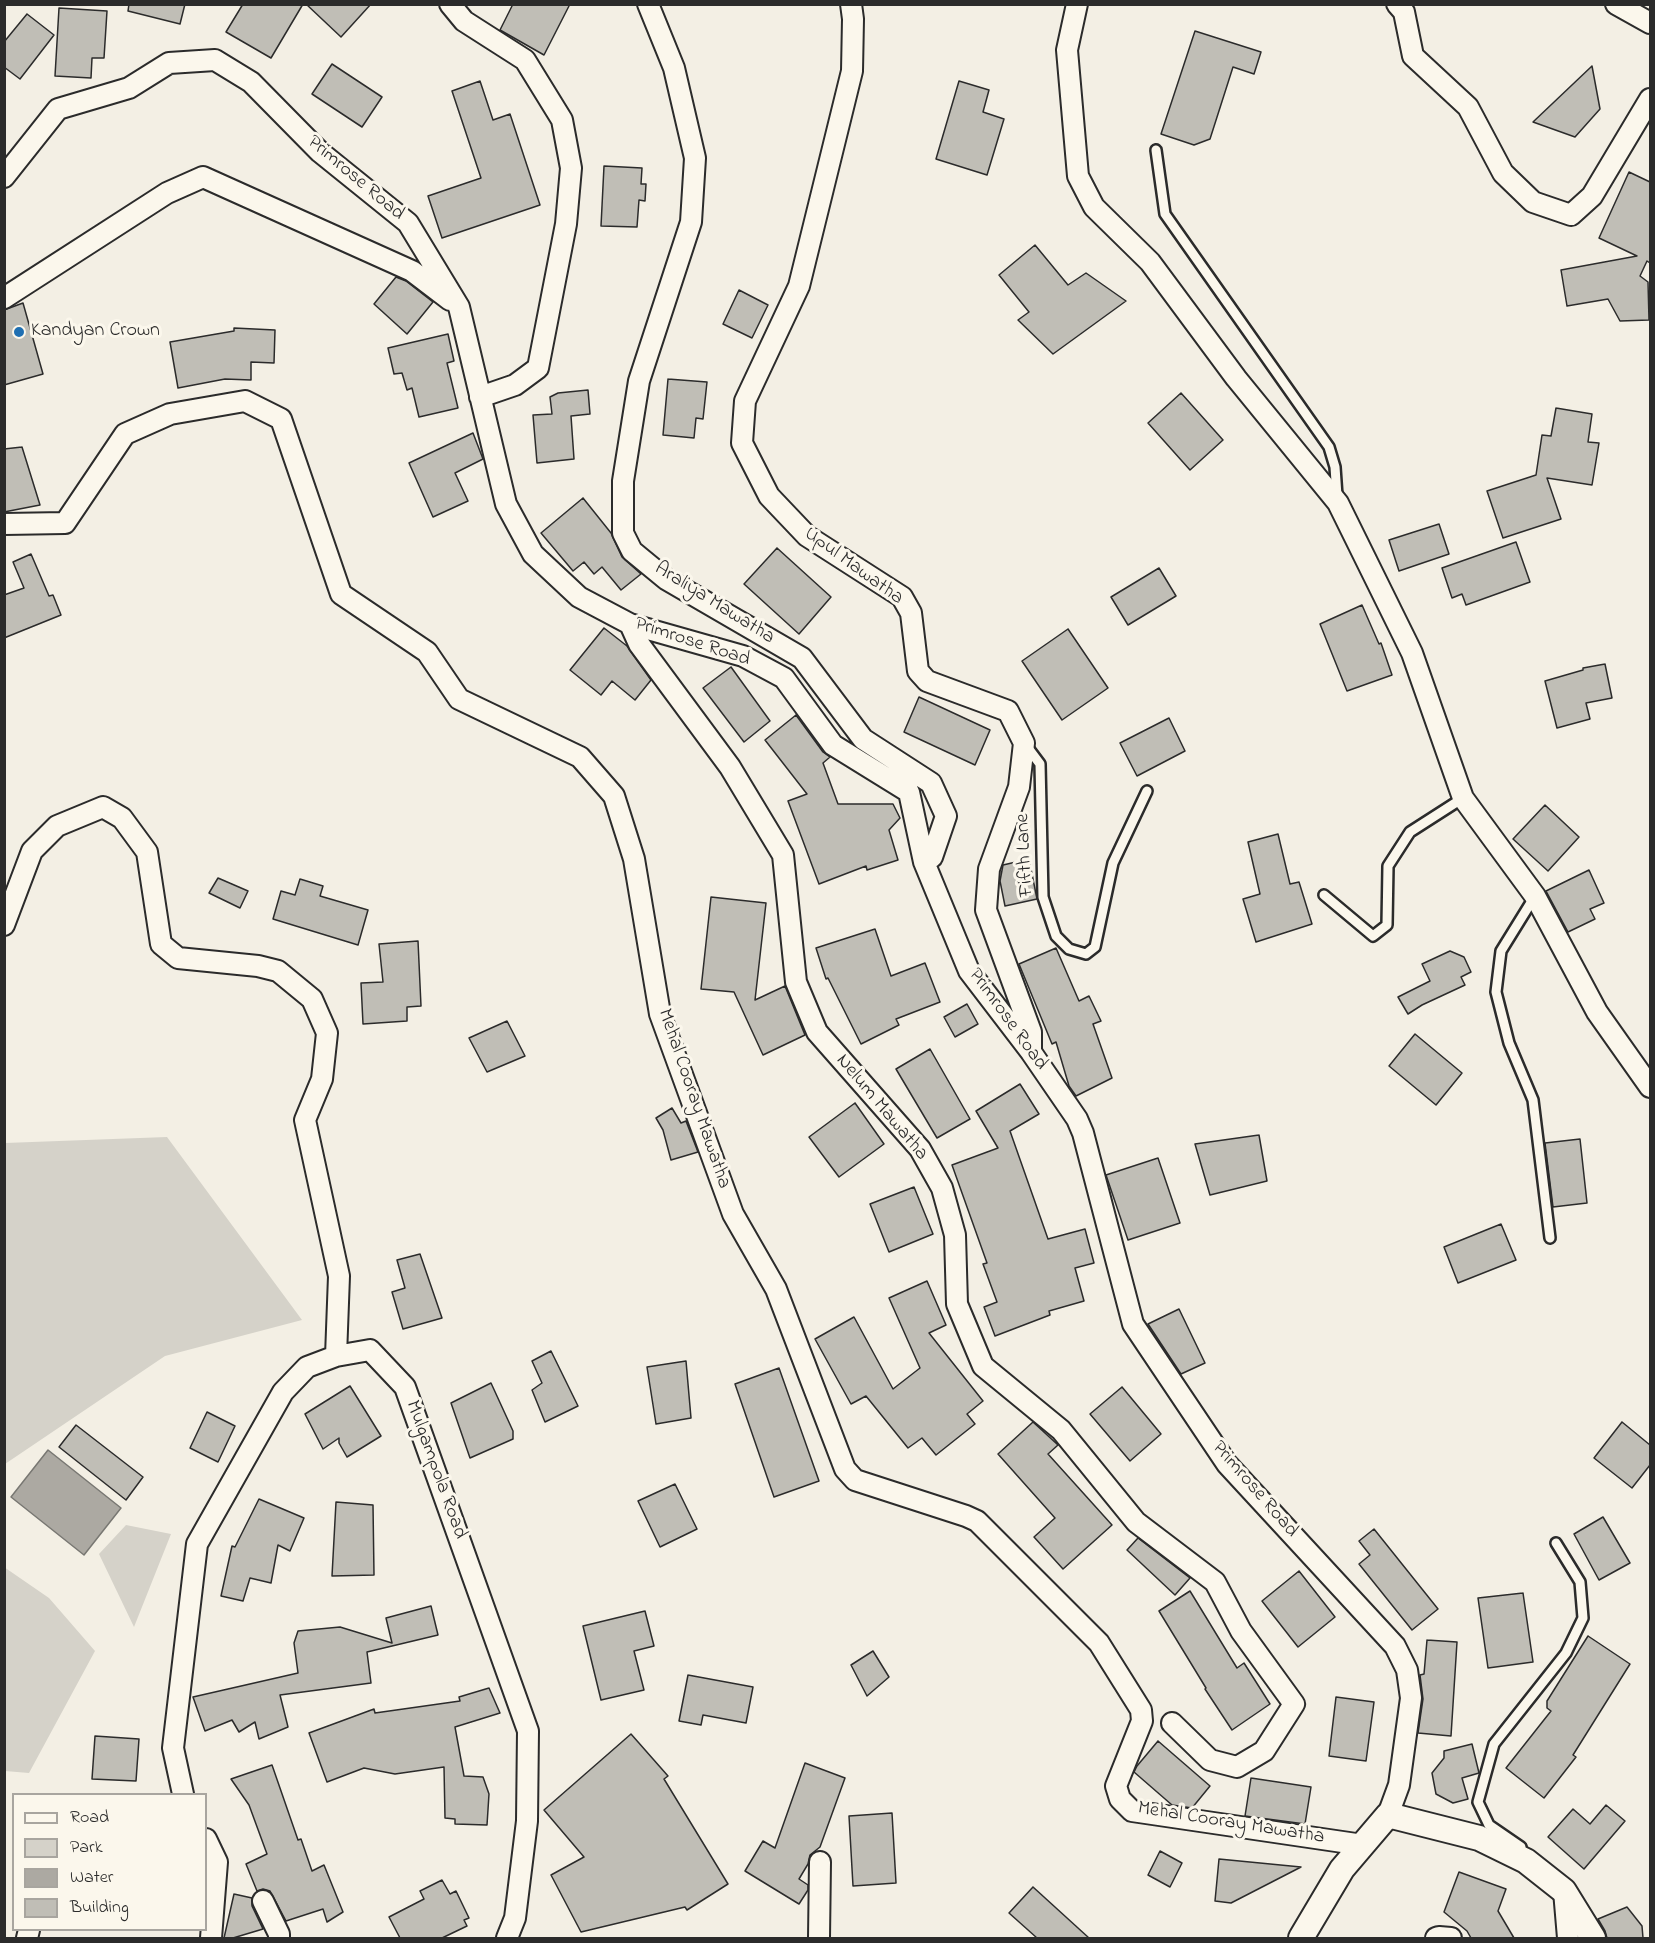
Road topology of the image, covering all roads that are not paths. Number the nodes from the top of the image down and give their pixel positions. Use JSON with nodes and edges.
{"nodes":[{"id":1,"x":450,"y":4,"type":"edge"},
{"id":2,"x":648,"y":4,"type":"edge"},
{"id":3,"x":851,"y":4,"type":"edge"},
{"id":4,"x":1077,"y":4,"type":"edge"},
{"id":5,"x":1397,"y":4,"type":"edge"},
{"id":6,"x":1616,"y":4,"type":"edge"},
{"id":7,"x":1650,"y":23,"type":"edge"},
{"id":8,"x":1650,"y":99,"type":"edge"},
{"id":9,"x":1156,"y":150,"type":"dead end"},
{"id":10,"x":4,"y":177,"type":"edge"},
{"id":11,"x":4,"y":298,"type":"edge"},
{"id":12,"x":459,"y":308,"type":"junction"},
{"id":13,"x":480,"y":397,"type":"junction"},
{"id":14,"x":1338,"y":503,"type":"junction"},
{"id":15,"x":4,"y":524,"type":"edge"},
{"id":16,"x":630,"y":624,"type":"junction"},
{"id":17,"x":1024,"y":743,"type":"junction"},
{"id":18,"x":1147,"y":791,"type":"dead end"},
{"id":19,"x":1464,"y":798,"type":"junction"},
{"id":20,"x":924,"y":862,"type":"junction"},
{"id":21,"x":1324,"y":895,"type":"dead end"},
{"id":22,"x":1535,"y":896,"type":"junction"},
{"id":23,"x":4,"y":925,"type":"edge"},
{"id":24,"x":1031,"y":1052,"type":"junction"},
{"id":25,"x":1650,"y":1087,"type":"edge"},
{"id":26,"x":1550,"y":1239,"type":"dead end"},
{"id":27,"x":336,"y":1356,"type":"junction"},
{"id":28,"x":1556,"y":1543,"type":"dead end"},
{"id":29,"x":1172,"y":1723,"type":"dead end"},
{"id":30,"x":183,"y":1793,"type":"edge"},
{"id":31,"x":1388,"y":1815,"type":"junction"},
{"id":32,"x":207,"y":1841,"type":"edge"},
{"id":33,"x":1363,"y":1845,"type":"junction"},
{"id":34,"x":820,"y":1862,"type":"dead end"},
{"id":35,"x":1564,"y":1891,"type":"junction"},
{"id":36,"x":263,"y":1901,"type":"dead end"},
{"id":37,"x":212,"y":1938,"type":"edge"},
{"id":38,"x":279,"y":1938,"type":"edge"},
{"id":39,"x":507,"y":1938,"type":"edge"},
{"id":40,"x":819,"y":1938,"type":"edge"},
{"id":41,"x":1301,"y":1938,"type":"edge"},
{"id":42,"x":1436,"y":1938,"type":"edge"},
{"id":43,"x":1450,"y":1938,"type":"edge"},
{"id":44,"x":1568,"y":1938,"type":"edge"},
{"id":45,"x":1593,"y":1938,"type":"edge"}],
"edges":[{"from":1,"to":13,"type":"street"},
{"from":2,"to":20,"type":"street","name":"Araliya Mawatha"},
{"from":3,"to":17,"type":"street","name":"Upul Mawatha"},
{"from":4,"to":14,"type":"street"},
{"from":5,"to":8,"type":"street"},
{"from":6,"to":7,"type":"street"},
{"from":9,"to":14,"type":"lane"},
{"from":10,"to":12,"type":"street","name":"Primrose Road"},
{"from":11,"to":12,"type":"street"},
{"from":12,"to":13,"type":"street","name":"Primrose Road"},
{"from":13,"to":16,"type":"street","name":"Primrose Road"},
{"from":14,"to":19,"type":"street"},
{"from":15,"to":33,"type":"street","name":"Mehal Cooray Mawatha"},
{"from":16,"to":20,"type":"street","name":"Primrose Road"},
{"from":16,"to":29,"type":"street","name":"Nelum Mawatha"},
{"from":17,"to":18,"type":"lane","name":"Fifth Lane"},
{"from":17,"to":24,"type":"street"},
{"from":19,"to":21,"type":"lane"},
{"from":19,"to":22,"type":"street"},
{"from":20,"to":24,"type":"street","name":"Primrose Road"},
{"from":22,"to":25,"type":"street"},
{"from":22,"to":26,"type":"lane"},
{"from":23,"to":27,"type":"street"},
{"from":24,"to":31,"type":"street","name":"Primrose Road"},
{"from":27,"to":30,"type":"street","name":"Mulgampola Road"},
{"from":27,"to":39,"type":"street","name":"Mulgampola Road"},
{"from":28,"to":35,"type":"lane"},
{"from":31,"to":33,"type":"street"},
{"from":31,"to":35,"type":"street"},
{"from":32,"to":37,"type":"street"},
{"from":33,"to":41,"type":"street"},
{"from":34,"to":40,"type":"street"},
{"from":35,"to":44,"type":"street"},
{"from":35,"to":45,"type":"street"},
{"from":36,"to":38,"type":"street"},
{"from":42,"to":43,"type":"street"}]}
